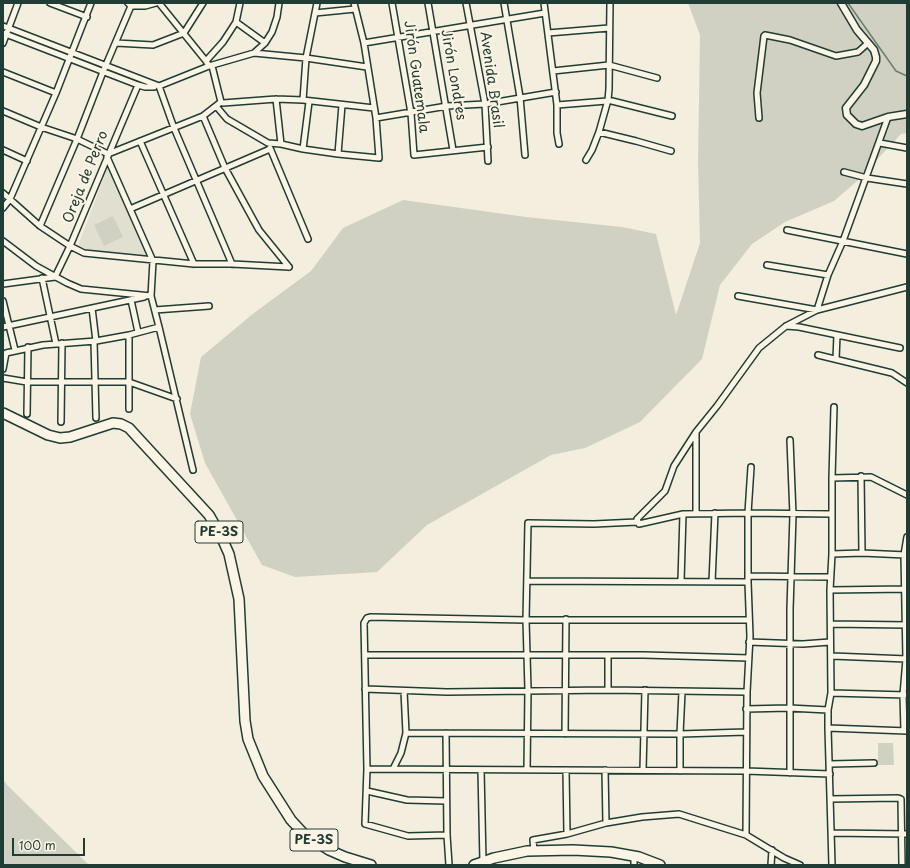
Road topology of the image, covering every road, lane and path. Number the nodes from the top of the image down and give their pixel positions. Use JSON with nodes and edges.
{"nodes":[{"id":1,"x":18,"y":3,"type":"edge"},
{"id":2,"x":50,"y":3,"type":"edge"},
{"id":3,"x":91,"y":3,"type":"edge"},
{"id":4,"x":157,"y":3,"type":"edge"},
{"id":5,"x":203,"y":3,"type":"edge"},
{"id":6,"x":240,"y":3,"type":"edge"},
{"id":7,"x":279,"y":3,"type":"edge"},
{"id":8,"x":317,"y":3,"type":"edge"},
{"id":9,"x":354,"y":3,"type":"edge"},
{"id":10,"x":392,"y":3,"type":"edge"},
{"id":11,"x":428,"y":3,"type":"edge"},
{"id":12,"x":466,"y":3,"type":"edge"},
{"id":13,"x":504,"y":3,"type":"edge"},
{"id":14,"x":544,"y":3,"type":"edge"},
{"id":15,"x":610,"y":3,"type":"edge"},
{"id":16,"x":841,"y":3,"type":"edge"},
{"id":17,"x":130,"y":4,"type":"edge"},
{"id":18,"x":356,"y":9,"type":"junction"},
{"id":19,"x":315,"y":13,"type":"junction"},
{"id":20,"x":545,"y":13,"type":"junction"},
{"id":21,"x":87,"y":17,"type":"junction"},
{"id":22,"x":507,"y":20,"type":"junction"},
{"id":23,"x":236,"y":22,"type":"junction"},
{"id":24,"x":471,"y":25,"type":"junction"},
{"id":25,"x":3,"y":26,"type":"edge"},
{"id":26,"x":609,"y":28,"type":"junction"},
{"id":27,"x":433,"y":31,"type":"junction"},
{"id":28,"x":6,"y":32,"type":"edge"},
{"id":29,"x":184,"y":33,"type":"junction"},
{"id":30,"x":548,"y":33,"type":"junction"},
{"id":31,"x":398,"y":37,"type":"junction"},
{"id":32,"x":364,"y":42,"type":"junction"},
{"id":33,"x":3,"y":43,"type":"edge"},
{"id":34,"x":116,"y":43,"type":"junction"},
{"id":35,"x":265,"y":43,"type":"junction"},
{"id":36,"x":868,"y":43,"type":"junction"},
{"id":37,"x":254,"y":53,"type":"junction"},
{"id":38,"x":71,"y":55,"type":"junction"},
{"id":39,"x":306,"y":58,"type":"junction"},
{"id":40,"x":206,"y":61,"type":"junction"},
{"id":41,"x":609,"y":65,"type":"junction"},
{"id":42,"x":106,"y":66,"type":"junction"},
{"id":43,"x":211,"y":66,"type":"junction"},
{"id":44,"x":367,"y":67,"type":"junction"},
{"id":45,"x":553,"y":71,"type":"junction"},
{"id":46,"x":3,"y":72,"type":"edge"},
{"id":47,"x":104,"y":72,"type":"junction"},
{"id":48,"x":657,"y":78,"type":"dead end"},
{"id":49,"x":138,"y":85,"type":"junction"},
{"id":50,"x":159,"y":86,"type":"junction"},
{"id":51,"x":556,"y":92,"type":"junction"},
{"id":52,"x":56,"y":93,"type":"junction"},
{"id":53,"x":520,"y":97,"type":"junction"},
{"id":54,"x":276,"y":99,"type":"junction"},
{"id":55,"x":303,"y":100,"type":"junction"},
{"id":56,"x":608,"y":101,"type":"junction"},
{"id":57,"x":221,"y":102,"type":"junction"},
{"id":58,"x":309,"y":102,"type":"junction"},
{"id":59,"x":485,"y":104,"type":"junction"},
{"id":60,"x":342,"y":105,"type":"junction"},
{"id":61,"x":557,"y":105,"type":"junction"},
{"id":62,"x":216,"y":106,"type":"junction"},
{"id":63,"x":447,"y":106,"type":"junction"},
{"id":64,"x":374,"y":108,"type":"junction"},
{"id":65,"x":3,"y":111,"type":"edge"},
{"id":66,"x":410,"y":113,"type":"junction"},
{"id":67,"x":907,"y":114,"type":"edge"},
{"id":68,"x":202,"y":116,"type":"junction"},
{"id":69,"x":672,"y":116,"type":"dead end"},
{"id":70,"x":888,"y":117,"type":"junction"},
{"id":71,"x":376,"y":118,"type":"junction"},
{"id":72,"x":759,"y":118,"type":"dead end"},
{"id":73,"x":41,"y":127,"type":"junction"},
{"id":74,"x":174,"y":128,"type":"junction"},
{"id":75,"x":599,"y":132,"type":"junction"},
{"id":76,"x":78,"y":139,"type":"junction"},
{"id":77,"x":140,"y":141,"type":"junction"},
{"id":78,"x":268,"y":143,"type":"junction"},
{"id":79,"x":880,"y":143,"type":"junction"},
{"id":80,"x":281,"y":144,"type":"junction"},
{"id":81,"x":559,"y":144,"type":"dead end"},
{"id":82,"x":488,"y":147,"type":"junction"},
{"id":83,"x":907,"y":148,"type":"edge"},
{"id":84,"x":270,"y":149,"type":"junction"},
{"id":85,"x":303,"y":149,"type":"junction"},
{"id":86,"x":3,"y":150,"type":"edge"},
{"id":87,"x":453,"y":150,"type":"junction"},
{"id":88,"x":671,"y":152,"type":"dead end"},
{"id":89,"x":338,"y":154,"type":"junction"},
{"id":90,"x":525,"y":155,"type":"dead end"},
{"id":91,"x":108,"y":156,"type":"junction"},
{"id":92,"x":586,"y":160,"type":"dead end"},
{"id":93,"x":27,"y":161,"type":"junction"},
{"id":94,"x":488,"y":161,"type":"dead end"},
{"id":95,"x":225,"y":168,"type":"junction"},
{"id":96,"x":844,"y":172,"type":"dead end"},
{"id":97,"x":867,"y":178,"type":"junction"},
{"id":98,"x":196,"y":181,"type":"junction"},
{"id":99,"x":907,"y":184,"type":"edge"},
{"id":100,"x":3,"y":193,"type":"edge"},
{"id":101,"x":163,"y":195,"type":"junction"},
{"id":102,"x":10,"y":199,"type":"junction"},
{"id":103,"x":3,"y":208,"type":"edge"},
{"id":104,"x":130,"y":209,"type":"junction"},
{"id":105,"x":40,"y":226,"type":"junction"},
{"id":106,"x":787,"y":230,"type":"dead end"},
{"id":107,"x":308,"y":239,"type":"dead end"},
{"id":108,"x":3,"y":241,"type":"edge"},
{"id":109,"x":843,"y":241,"type":"junction"},
{"id":110,"x":70,"y":246,"type":"junction"},
{"id":111,"x":907,"y":254,"type":"edge"},
{"id":112,"x":153,"y":261,"type":"junction"},
{"id":113,"x":194,"y":264,"type":"junction"},
{"id":114,"x":232,"y":264,"type":"junction"},
{"id":115,"x":767,"y":266,"type":"dead end"},
{"id":116,"x":828,"y":275,"type":"junction"},
{"id":117,"x":55,"y":276,"type":"junction"},
{"id":118,"x":42,"y":278,"type":"junction"},
{"id":119,"x":3,"y":284,"type":"edge"},
{"id":120,"x":907,"y":287,"type":"edge"},
{"id":121,"x":151,"y":296,"type":"junction"},
{"id":122,"x":738,"y":296,"type":"dead end"},
{"id":123,"x":131,"y":300,"type":"junction"},
{"id":124,"x":3,"y":301,"type":"edge"},
{"id":125,"x":209,"y":306,"type":"dead end"},
{"id":126,"x":92,"y":308,"type":"junction"},
{"id":127,"x":155,"y":310,"type":"junction"},
{"id":128,"x":817,"y":310,"type":"junction"},
{"id":129,"x":50,"y":316,"type":"junction"},
{"id":130,"x":6,"y":326,"type":"edge"},
{"id":131,"x":786,"y":326,"type":"junction"},
{"id":132,"x":160,"y":327,"type":"junction"},
{"id":133,"x":138,"y":332,"type":"junction"},
{"id":134,"x":129,"y":335,"type":"junction"},
{"id":135,"x":837,"y":335,"type":"junction"},
{"id":136,"x":95,"y":341,"type":"junction"},
{"id":137,"x":59,"y":343,"type":"junction"},
{"id":138,"x":28,"y":347,"type":"junction"},
{"id":139,"x":900,"y":348,"type":"dead end"},
{"id":140,"x":14,"y":350,"type":"junction"},
{"id":141,"x":818,"y":355,"type":"dead end"},
{"id":142,"x":836,"y":359,"type":"junction"},
{"id":143,"x":3,"y":369,"type":"edge"},
{"id":144,"x":3,"y":378,"type":"edge"},
{"id":145,"x":26,"y":382,"type":"junction"},
{"id":146,"x":60,"y":382,"type":"junction"},
{"id":147,"x":94,"y":382,"type":"junction"},
{"id":148,"x":129,"y":382,"type":"junction"},
{"id":149,"x":907,"y":383,"type":"edge"},
{"id":150,"x":177,"y":398,"type":"junction"},
{"id":151,"x":834,"y":407,"type":"dead end"},
{"id":152,"x":129,"y":410,"type":"dead end"},
{"id":153,"x":3,"y":413,"type":"edge"},
{"id":154,"x":27,"y":414,"type":"dead end"},
{"id":155,"x":96,"y":418,"type":"dead end"},
{"id":156,"x":61,"y":422,"type":"dead end"},
{"id":157,"x":696,"y":432,"type":"junction"},
{"id":158,"x":790,"y":440,"type":"dead end"},
{"id":159,"x":751,"y":467,"type":"dead end"},
{"id":160,"x":193,"y":470,"type":"dead end"},
{"id":161,"x":861,"y":476,"type":"junction"},
{"id":162,"x":832,"y":478,"type":"junction"},
{"id":163,"x":907,"y":495,"type":"edge"},
{"id":164,"x":715,"y":513,"type":"junction"},
{"id":165,"x":748,"y":513,"type":"junction"},
{"id":166,"x":683,"y":514,"type":"junction"},
{"id":167,"x":696,"y":514,"type":"junction"},
{"id":168,"x":832,"y":514,"type":"junction"},
{"id":169,"x":794,"y":515,"type":"junction"},
{"id":170,"x":637,"y":522,"type":"junction"},
{"id":171,"x":907,"y":537,"type":"edge"},
{"id":172,"x":862,"y":553,"type":"junction"},
{"id":173,"x":832,"y":554,"type":"junction"},
{"id":174,"x":906,"y":555,"type":"edge"},
{"id":175,"x":748,"y":576,"type":"junction"},
{"id":176,"x":792,"y":577,"type":"junction"},
{"id":177,"x":830,"y":577,"type":"junction"},
{"id":178,"x":527,"y":581,"type":"junction"},
{"id":179,"x":681,"y":582,"type":"junction"},
{"id":180,"x":712,"y":582,"type":"junction"},
{"id":181,"x":748,"y":582,"type":"junction"},
{"id":182,"x":906,"y":589,"type":"edge"},
{"id":183,"x":830,"y":590,"type":"junction"},
{"id":184,"x":526,"y":620,"type":"junction"},
{"id":185,"x":566,"y":620,"type":"junction"},
{"id":186,"x":749,"y":620,"type":"junction"},
{"id":187,"x":831,"y":624,"type":"junction"},
{"id":188,"x":906,"y":625,"type":"edge"},
{"id":189,"x":750,"y":642,"type":"junction"},
{"id":190,"x":830,"y":642,"type":"junction"},
{"id":191,"x":790,"y":644,"type":"junction"},
{"id":192,"x":365,"y":655,"type":"junction"},
{"id":193,"x":608,"y":655,"type":"junction"},
{"id":194,"x":527,"y":656,"type":"junction"},
{"id":195,"x":567,"y":656,"type":"junction"},
{"id":196,"x":832,"y":656,"type":"junction"},
{"id":197,"x":749,"y":658,"type":"junction"},
{"id":198,"x":906,"y":659,"type":"edge"},
{"id":199,"x":906,"y":676,"type":"edge"},
{"id":200,"x":365,"y":690,"type":"junction"},
{"id":201,"x":528,"y":690,"type":"junction"},
{"id":202,"x":566,"y":690,"type":"junction"},
{"id":203,"x":608,"y":690,"type":"junction"},
{"id":204,"x":645,"y":690,"type":"junction"},
{"id":205,"x":404,"y":691,"type":"junction"},
{"id":206,"x":682,"y":692,"type":"junction"},
{"id":207,"x":747,"y":692,"type":"junction"},
{"id":208,"x":831,"y":693,"type":"junction"},
{"id":209,"x":905,"y":695,"type":"edge"},
{"id":210,"x":789,"y":708,"type":"junction"},
{"id":211,"x":746,"y":709,"type":"junction"},
{"id":212,"x":828,"y":710,"type":"junction"},
{"id":213,"x":828,"y":728,"type":"junction"},
{"id":214,"x":905,"y":731,"type":"edge"},
{"id":215,"x":746,"y":732,"type":"junction"},
{"id":216,"x":446,"y":733,"type":"junction"},
{"id":217,"x":406,"y":734,"type":"junction"},
{"id":218,"x":528,"y":734,"type":"junction"},
{"id":219,"x":565,"y":734,"type":"junction"},
{"id":220,"x":643,"y":734,"type":"junction"},
{"id":221,"x":680,"y":734,"type":"junction"},
{"id":222,"x":874,"y":763,"type":"dead end"},
{"id":223,"x":830,"y":764,"type":"junction"},
{"id":224,"x":367,"y":769,"type":"junction"},
{"id":225,"x":393,"y":769,"type":"junction"},
{"id":226,"x":446,"y":770,"type":"junction"},
{"id":227,"x":481,"y":770,"type":"junction"},
{"id":228,"x":527,"y":770,"type":"junction"},
{"id":229,"x":566,"y":770,"type":"junction"},
{"id":230,"x":606,"y":770,"type":"junction"},
{"id":231,"x":643,"y":770,"type":"junction"},
{"id":232,"x":680,"y":771,"type":"junction"},
{"id":233,"x":746,"y":771,"type":"junction"},
{"id":234,"x":790,"y":773,"type":"junction"},
{"id":235,"x":830,"y":774,"type":"junction"},
{"id":236,"x":367,"y":791,"type":"junction"},
{"id":237,"x":830,"y":799,"type":"junction"},
{"id":238,"x":446,"y":801,"type":"junction"},
{"id":239,"x":606,"y":823,"type":"junction"},
{"id":240,"x":832,"y":833,"type":"junction"},
{"id":241,"x":567,"y":834,"type":"junction"},
{"id":242,"x":904,"y":834,"type":"edge"},
{"id":243,"x":447,"y":835,"type":"junction"},
{"id":244,"x":746,"y":835,"type":"junction"},
{"id":245,"x":772,"y":850,"type":"junction"},
{"id":246,"x":534,"y":851,"type":"junction"},
{"id":247,"x":634,"y":860,"type":"edge"},
{"id":248,"x":483,"y":862,"type":"junction"},
{"id":249,"x":371,"y":865,"type":"edge"},
{"id":250,"x":449,"y":865,"type":"edge"},
{"id":251,"x":474,"y":865,"type":"edge"},
{"id":252,"x":660,"y":865,"type":"edge"},
{"id":253,"x":771,"y":865,"type":"edge"},
{"id":254,"x":800,"y":865,"type":"edge"},
{"id":255,"x":832,"y":865,"type":"edge"},
{"id":256,"x":902,"y":865,"type":"edge"}],
"edges":[{"from":1,"to":28,"type":"street"},
{"from":2,"to":21,"type":"street"},
{"from":3,"to":21,"type":"street"},
{"from":4,"to":17,"type":"street"},
{"from":4,"to":29,"type":"street"},
{"from":5,"to":29,"type":"street"},
{"from":6,"to":23,"type":"street"},
{"from":7,"to":35,"type":"street"},
{"from":8,"to":19,"type":"street"},
{"from":9,"to":18,"type":"street"},
{"from":10,"to":31,"type":"street","name":"Jirón Guatemala"},
{"from":11,"to":27,"type":"street","name":"Jirón Londres"},
{"from":12,"to":24,"type":"street","name":"Avenida Brasil"},
{"from":13,"to":22,"type":"street"},
{"from":14,"to":20,"type":"street"},
{"from":15,"to":26,"type":"street"},
{"from":16,"to":36,"type":"street"},
{"from":17,"to":34,"type":"street"},
{"from":18,"to":19,"type":"street"},
{"from":18,"to":32,"type":"street"},
{"from":19,"to":39,"type":"street"},
{"from":20,"to":22,"type":"street"},
{"from":20,"to":30,"type":"street"},
{"from":21,"to":38,"type":"street"},
{"from":22,"to":24,"type":"street"},
{"from":22,"to":53,"type":"street"},
{"from":23,"to":35,"type":"street"},
{"from":23,"to":40,"type":"street"},
{"from":24,"to":27,"type":"street"},
{"from":24,"to":59,"type":"street","name":"Avenida Brasil"},
{"from":25,"to":28,"type":"street"},
{"from":26,"to":30,"type":"street"},
{"from":26,"to":41,"type":"street"},
{"from":27,"to":31,"type":"street"},
{"from":27,"to":63,"type":"street","name":"Jirón Londres"},
{"from":28,"to":33,"type":"street"},
{"from":28,"to":38,"type":"street"},
{"from":29,"to":34,"type":"street"},
{"from":29,"to":40,"type":"street"},
{"from":30,"to":45,"type":"street"},
{"from":31,"to":32,"type":"street"},
{"from":31,"to":66,"type":"street","name":"Jirón Guatemala"},
{"from":32,"to":44,"type":"street"},
{"from":34,"to":42,"type":"street"},
{"from":35,"to":37,"type":"street"},
{"from":36,"to":70,"type":"street"},
{"from":36,"to":72,"type":"street"},
{"from":37,"to":39,"type":"street"},
{"from":37,"to":43,"type":"street"},
{"from":38,"to":42,"type":"street"},
{"from":38,"to":47,"type":"street"},
{"from":38,"to":52,"type":"street"},
{"from":39,"to":44,"type":"street"},
{"from":39,"to":55,"type":"street"},
{"from":40,"to":43,"type":"street"},
{"from":41,"to":45,"type":"street"},
{"from":41,"to":48,"type":"street"},
{"from":41,"to":56,"type":"street"},
{"from":42,"to":47,"type":"street"},
{"from":42,"to":50,"type":"street"},
{"from":43,"to":50,"type":"street"},
{"from":43,"to":57,"type":"street"},
{"from":44,"to":64,"type":"street"},
{"from":45,"to":51,"type":"street"},
{"from":46,"to":52,"type":"street"},
{"from":47,"to":49,"type":"street"},
{"from":47,"to":76,"type":"street"},
{"from":49,"to":50,"type":"street"},
{"from":49,"to":91,"type":"street","name":"Oreja de Perro"},
{"from":50,"to":74,"type":"street"},
{"from":51,"to":53,"type":"street"},
{"from":51,"to":61,"type":"street"},
{"from":52,"to":73,"type":"street"},
{"from":53,"to":59,"type":"street"},
{"from":53,"to":90,"type":"street"},
{"from":54,"to":55,"type":"street"},
{"from":54,"to":57,"type":"street"},
{"from":54,"to":80,"type":"street"},
{"from":55,"to":58,"type":"street"},
{"from":56,"to":61,"type":"street"},
{"from":56,"to":69,"type":"street"},
{"from":56,"to":75,"type":"street"},
{"from":57,"to":62,"type":"street"},
{"from":58,"to":60,"type":"street"},
{"from":58,"to":85,"type":"street"},
{"from":59,"to":63,"type":"street"},
{"from":59,"to":82,"type":"street","name":"Avenida Brasil"},
{"from":60,"to":64,"type":"street"},
{"from":60,"to":89,"type":"street"},
{"from":61,"to":81,"type":"street"},
{"from":62,"to":68,"type":"street"},
{"from":62,"to":78,"type":"street"},
{"from":63,"to":66,"type":"street"},
{"from":63,"to":87,"type":"street","name":"Jirón Londres"},
{"from":64,"to":71,"type":"street"},
{"from":65,"to":73,"type":"street"},
{"from":66,"to":71,"type":"street"},
{"from":66,"to":87,"type":"street","name":"Jirón Guatemala"},
{"from":67,"to":70,"type":"street"},
{"from":68,"to":74,"type":"street"},
{"from":68,"to":95,"type":"street"},
{"from":70,"to":79,"type":"street"},
{"from":71,"to":89,"type":"street"},
{"from":73,"to":76,"type":"street"},
{"from":73,"to":93,"type":"street"},
{"from":74,"to":77,"type":"street"},
{"from":74,"to":98,"type":"street"},
{"from":75,"to":88,"type":"street"},
{"from":75,"to":92,"type":"street"},
{"from":76,"to":91,"type":"street"},
{"from":76,"to":105,"type":"street"},
{"from":77,"to":91,"type":"street"},
{"from":77,"to":101,"type":"street"},
{"from":78,"to":80,"type":"street"},
{"from":78,"to":84,"type":"street"},
{"from":79,"to":83,"type":"street"},
{"from":79,"to":97,"type":"street"},
{"from":80,"to":85,"type":"street"},
{"from":82,"to":87,"type":"street"},
{"from":82,"to":94,"type":"street","name":"Avenida Brasil"},
{"from":84,"to":95,"type":"street"},
{"from":84,"to":107,"type":"street"},
{"from":85,"to":89,"type":"street"},
{"from":86,"to":93,"type":"street"},
{"from":91,"to":104,"type":"street"},
{"from":91,"to":110,"type":"street","name":"Oreja de Perro"},
{"from":93,"to":102,"type":"street"},
{"from":95,"to":98,"type":"street"},
{"from":95,"to":114,"type":"street"},
{"from":96,"to":97,"type":"street"},
{"from":97,"to":99,"type":"street"},
{"from":97,"to":109,"type":"street"},
{"from":98,"to":101,"type":"street"},
{"from":98,"to":114,"type":"street"},
{"from":100,"to":102,"type":"street"},
{"from":101,"to":104,"type":"street"},
{"from":101,"to":113,"type":"street"},
{"from":102,"to":103,"type":"street"},
{"from":102,"to":105,"type":"street"},
{"from":104,"to":112,"type":"street"},
{"from":105,"to":110,"type":"street"},
{"from":106,"to":109,"type":"street"},
{"from":108,"to":117,"type":"street"},
{"from":109,"to":111,"type":"street"},
{"from":109,"to":116,"type":"street"},
{"from":110,"to":112,"type":"street"},
{"from":110,"to":117,"type":"street","name":"Oreja de Perro"},
{"from":112,"to":113,"type":"street"},
{"from":112,"to":121,"type":"street"},
{"from":113,"to":114,"type":"street"},
{"from":115,"to":116,"type":"street"},
{"from":116,"to":128,"type":"street"},
{"from":117,"to":118,"type":"street"},
{"from":117,"to":121,"type":"street"},
{"from":118,"to":119,"type":"street"},
{"from":118,"to":129,"type":"street"},
{"from":120,"to":128,"type":"street"},
{"from":121,"to":123,"type":"street"},
{"from":121,"to":127,"type":"street"},
{"from":122,"to":128,"type":"street"},
{"from":123,"to":126,"type":"street"},
{"from":123,"to":133,"type":"street"},
{"from":124,"to":130,"type":"street"},
{"from":125,"to":127,"type":"street"},
{"from":126,"to":129,"type":"street"},
{"from":126,"to":136,"type":"street"},
{"from":127,"to":132,"type":"street"},
{"from":128,"to":131,"type":"street"},
{"from":129,"to":130,"type":"street"},
{"from":129,"to":137,"type":"street"},
{"from":130,"to":140,"type":"street"},
{"from":131,"to":135,"type":"street"},
{"from":131,"to":157,"type":"street"},
{"from":132,"to":133,"type":"street"},
{"from":132,"to":150,"type":"street"},
{"from":133,"to":134,"type":"street"},
{"from":134,"to":136,"type":"street"},
{"from":134,"to":148,"type":"street"},
{"from":135,"to":139,"type":"street"},
{"from":135,"to":142,"type":"street"},
{"from":136,"to":137,"type":"street"},
{"from":136,"to":147,"type":"street"},
{"from":137,"to":138,"type":"street"},
{"from":137,"to":146,"type":"street"},
{"from":138,"to":140,"type":"street"},
{"from":138,"to":145,"type":"street"},
{"from":140,"to":143,"type":"street"},
{"from":141,"to":142,"type":"street"},
{"from":142,"to":149,"type":"street"},
{"from":144,"to":145,"type":"street"},
{"from":145,"to":146,"type":"street"},
{"from":145,"to":154,"type":"street"},
{"from":146,"to":147,"type":"street"},
{"from":146,"to":156,"type":"street"},
{"from":147,"to":148,"type":"street"},
{"from":147,"to":155,"type":"street"},
{"from":148,"to":150,"type":"street"},
{"from":148,"to":152,"type":"street"},
{"from":150,"to":160,"type":"street"},
{"from":151,"to":162,"type":"street"},
{"from":153,"to":249,"type":"highway","number":"PE-3S"},
{"from":157,"to":167,"type":"street"},
{"from":157,"to":170,"type":"street"},
{"from":158,"to":169,"type":"street"},
{"from":159,"to":165,"type":"street"},
{"from":161,"to":162,"type":"street"},
{"from":161,"to":163,"type":"street"},
{"from":161,"to":172,"type":"street"},
{"from":162,"to":168,"type":"street"},
{"from":164,"to":165,"type":"street"},
{"from":164,"to":167,"type":"street"},
{"from":164,"to":180,"type":"street"},
{"from":165,"to":169,"type":"street"},
{"from":165,"to":175,"type":"street"},
{"from":166,"to":167,"type":"street"},
{"from":166,"to":170,"type":"street"},
{"from":166,"to":179,"type":"street"},
{"from":168,"to":169,"type":"street"},
{"from":168,"to":173,"type":"street"},
{"from":169,"to":176,"type":"street"},
{"from":170,"to":178,"type":"street"},
{"from":171,"to":174,"type":"street"},
{"from":172,"to":173,"type":"street"},
{"from":172,"to":174,"type":"street"},
{"from":173,"to":177,"type":"street"},
{"from":174,"to":182,"type":"street"},
{"from":175,"to":176,"type":"street"},
{"from":175,"to":181,"type":"street"},
{"from":176,"to":177,"type":"street"},
{"from":176,"to":191,"type":"street"},
{"from":177,"to":183,"type":"street"},
{"from":178,"to":179,"type":"street"},
{"from":178,"to":184,"type":"street"},
{"from":179,"to":180,"type":"street"},
{"from":180,"to":181,"type":"street"},
{"from":181,"to":186,"type":"street"},
{"from":182,"to":183,"type":"street"},
{"from":182,"to":188,"type":"street"},
{"from":183,"to":187,"type":"street"},
{"from":184,"to":185,"type":"street"},
{"from":184,"to":192,"type":"street"},
{"from":184,"to":194,"type":"street"},
{"from":185,"to":186,"type":"street"},
{"from":185,"to":195,"type":"street"},
{"from":186,"to":189,"type":"street"},
{"from":187,"to":188,"type":"street"},
{"from":187,"to":190,"type":"street"},
{"from":188,"to":198,"type":"street"},
{"from":189,"to":191,"type":"street"},
{"from":189,"to":197,"type":"street"},
{"from":190,"to":191,"type":"street"},
{"from":190,"to":196,"type":"street"},
{"from":191,"to":210,"type":"street"},
{"from":192,"to":194,"type":"street"},
{"from":192,"to":200,"type":"street"},
{"from":193,"to":195,"type":"street"},
{"from":193,"to":197,"type":"street"},
{"from":193,"to":203,"type":"street"},
{"from":194,"to":195,"type":"street"},
{"from":194,"to":201,"type":"street"},
{"from":195,"to":202,"type":"street"},
{"from":196,"to":198,"type":"street"},
{"from":196,"to":208,"type":"street"},
{"from":197,"to":207,"type":"street"},
{"from":198,"to":199,"type":"street"},
{"from":199,"to":209,"type":"street"},
{"from":200,"to":205,"type":"street"},
{"from":200,"to":224,"type":"street"},
{"from":201,"to":202,"type":"street"},
{"from":201,"to":205,"type":"street"},
{"from":201,"to":218,"type":"street"},
{"from":202,"to":203,"type":"street"},
{"from":202,"to":219,"type":"street"},
{"from":203,"to":204,"type":"street"},
{"from":204,"to":206,"type":"street"},
{"from":204,"to":220,"type":"street"},
{"from":205,"to":217,"type":"street"},
{"from":206,"to":207,"type":"street"},
{"from":206,"to":221,"type":"street"},
{"from":207,"to":211,"type":"street"},
{"from":208,"to":209,"type":"street"},
{"from":208,"to":212,"type":"street"},
{"from":209,"to":214,"type":"street"},
{"from":210,"to":211,"type":"street"},
{"from":210,"to":212,"type":"street"},
{"from":210,"to":234,"type":"street"},
{"from":211,"to":215,"type":"street"},
{"from":212,"to":213,"type":"street"},
{"from":213,"to":214,"type":"street"},
{"from":213,"to":223,"type":"street"},
{"from":215,"to":221,"type":"street"},
{"from":215,"to":233,"type":"street"},
{"from":216,"to":217,"type":"street"},
{"from":216,"to":218,"type":"street"},
{"from":216,"to":226,"type":"street"},
{"from":217,"to":225,"type":"street"},
{"from":218,"to":219,"type":"street"},
{"from":218,"to":228,"type":"street"},
{"from":219,"to":220,"type":"street"},
{"from":220,"to":221,"type":"street"},
{"from":220,"to":231,"type":"street"},
{"from":221,"to":232,"type":"street"},
{"from":222,"to":223,"type":"street"},
{"from":223,"to":235,"type":"street"},
{"from":224,"to":225,"type":"street"},
{"from":224,"to":236,"type":"street"},
{"from":225,"to":226,"type":"street"},
{"from":226,"to":227,"type":"street"},
{"from":226,"to":238,"type":"street"},
{"from":227,"to":228,"type":"street"},
{"from":227,"to":248,"type":"street"},
{"from":228,"to":229,"type":"street"},
{"from":229,"to":230,"type":"street"},
{"from":229,"to":241,"type":"street"},
{"from":230,"to":231,"type":"street"},
{"from":230,"to":239,"type":"street"},
{"from":231,"to":232,"type":"street"},
{"from":232,"to":233,"type":"street"},
{"from":233,"to":234,"type":"street"},
{"from":233,"to":244,"type":"street"},
{"from":234,"to":235,"type":"street"},
{"from":235,"to":237,"type":"street"},
{"from":236,"to":238,"type":"street"},
{"from":236,"to":243,"type":"street"},
{"from":237,"to":240,"type":"street"},
{"from":237,"to":242,"type":"street"},
{"from":238,"to":243,"type":"street"},
{"from":239,"to":241,"type":"street"},
{"from":239,"to":244,"type":"street"},
{"from":240,"to":242,"type":"street"},
{"from":240,"to":255,"type":"street"},
{"from":241,"to":246,"type":"street"},
{"from":242,"to":256,"type":"street"},
{"from":243,"to":250,"type":"street"},
{"from":244,"to":245,"type":"street"},
{"from":245,"to":253,"type":"street"},
{"from":245,"to":254,"type":"street"},
{"from":246,"to":247,"type":"highway"},
{"from":246,"to":248,"type":"highway"},
{"from":247,"to":252,"type":"highway"},
{"from":248,"to":251,"type":"highway"}]}
